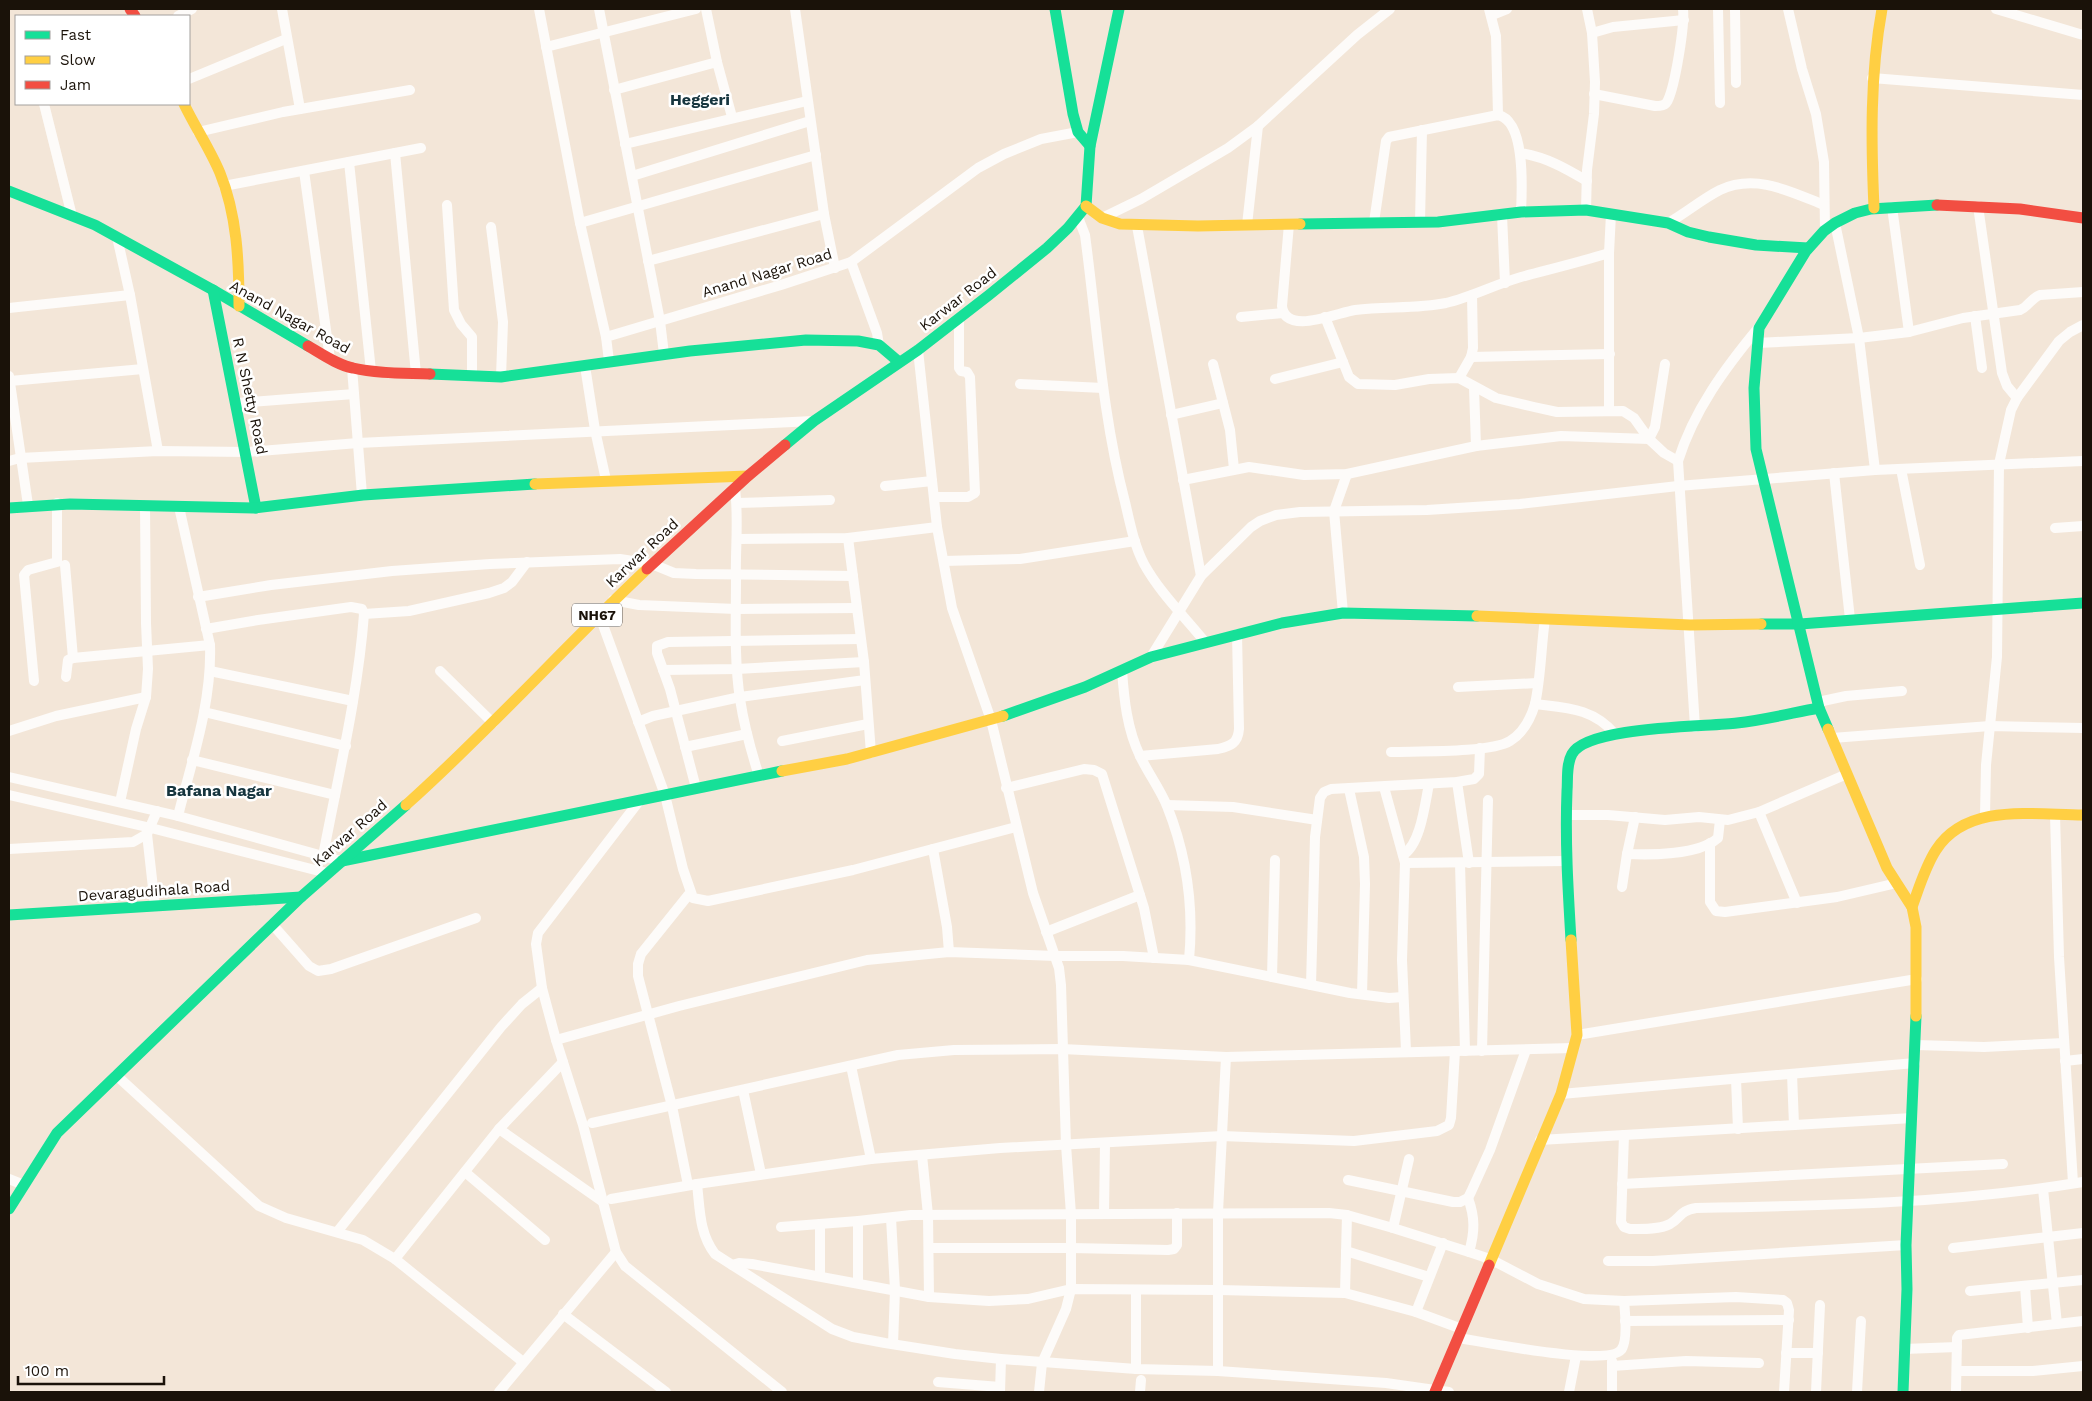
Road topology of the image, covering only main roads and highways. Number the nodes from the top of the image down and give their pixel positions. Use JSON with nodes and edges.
{"nodes":[{"id":1,"x":1055,"y":9,"type":"edge"},
{"id":2,"x":1119,"y":9,"type":"edge"},
{"id":3,"x":1882,"y":9,"type":"edge"},
{"id":4,"x":184,"y":105,"type":"edge"},
{"id":5,"x":1090,"y":146,"type":"junction"},
{"id":6,"x":9,"y":191,"type":"edge"},
{"id":7,"x":1086,"y":206,"type":"junction"},
{"id":8,"x":1874,"y":208,"type":"junction"},
{"id":9,"x":2083,"y":218,"type":"edge"},
{"id":10,"x":1808,"y":248,"type":"junction"},
{"id":11,"x":213,"y":290,"type":"junction"},
{"id":12,"x":239,"y":306,"type":"junction"},
{"id":13,"x":899,"y":362,"type":"junction"},
{"id":14,"x":748,"y":476,"type":"junction"},
{"id":15,"x":9,"y":508,"type":"edge"},
{"id":16,"x":256,"y":508,"type":"junction"},
{"id":17,"x":2083,"y":603,"type":"edge"},
{"id":18,"x":1800,"y":624,"type":"junction"},
{"id":19,"x":1819,"y":705,"type":"junction"},
{"id":20,"x":2083,"y":815,"type":"edge"},
{"id":21,"x":341,"y":861,"type":"junction"},
{"id":22,"x":300,"y":897,"type":"junction"},
{"id":23,"x":1912,"y":907,"type":"junction"},
{"id":24,"x":9,"y":915,"type":"edge"},
{"id":25,"x":9,"y":1209,"type":"edge"},
{"id":26,"x":1436,"y":1391,"type":"edge"},
{"id":27,"x":1903,"y":1392,"type":"edge"}],
"edges":[{"from":1,"to":5,"type":"main road"},
{"from":2,"to":5,"type":"main road"},
{"from":3,"to":8,"type":"main road"},
{"from":4,"to":12,"type":"main road"},
{"from":5,"to":7,"type":"main road"},
{"from":6,"to":11,"type":"main road","name":"Anand Nagar Road"},
{"from":7,"to":10,"type":"main road"},
{"from":7,"to":13,"type":"main road","name":"Karwar Road","number":"NH67"},
{"from":8,"to":9,"type":"main road"},
{"from":8,"to":10,"type":"main road"},
{"from":10,"to":18,"type":"main road"},
{"from":11,"to":12,"type":"main road","name":"Anand Nagar Road"},
{"from":11,"to":16,"type":"main road","name":"R N Shetty Road"},
{"from":12,"to":13,"type":"main road","name":"Anand Nagar Road"},
{"from":13,"to":14,"type":"main road","name":"Karwar Road","number":"NH67"},
{"from":14,"to":16,"type":"main road"},
{"from":14,"to":21,"type":"main road","name":"Karwar Road","number":"NH67"},
{"from":15,"to":16,"type":"main road"},
{"from":17,"to":18,"type":"main road"},
{"from":18,"to":19,"type":"main road"},
{"from":18,"to":21,"type":"main road"},
{"from":19,"to":23,"type":"main road"},
{"from":19,"to":26,"type":"main road"},
{"from":20,"to":23,"type":"main road"},
{"from":21,"to":22,"type":"main road","name":"Karwar Road","number":"NH67"},
{"from":22,"to":24,"type":"main road","name":"Devaragudihala Road"},
{"from":22,"to":25,"type":"main road","name":"Karwar Road","number":"NH67"},
{"from":23,"to":27,"type":"main road"}]}
